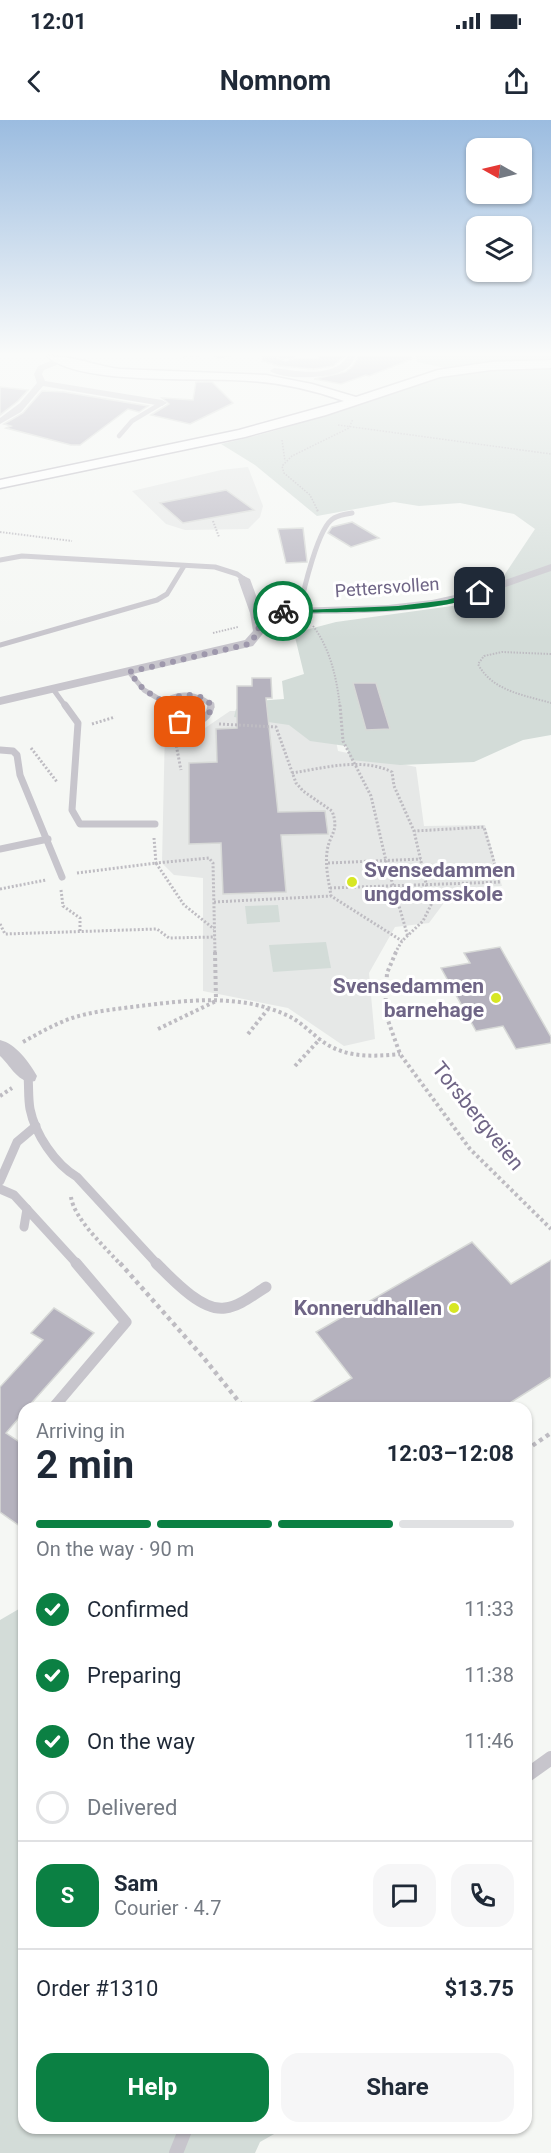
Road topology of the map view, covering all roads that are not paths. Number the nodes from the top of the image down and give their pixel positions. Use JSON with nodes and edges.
{"nodes":[{"id":1,"x":159,"y":451,"type":"edge"},
{"id":2,"x":0,"y":484,"type":"edge"},
{"id":3,"x":352,"y":513,"type":"dead end"},
{"id":4,"x":0,"y":560,"type":"edge"},
{"id":5,"x":184,"y":566,"type":"junction"},
{"id":6,"x":551,"y":567,"type":"edge"},
{"id":7,"x":244,"y":579,"type":"joint"},
{"id":8,"x":300,"y":610,"type":"junction"},
{"id":9,"x":256,"y":613,"type":"junction"},
{"id":10,"x":0,"y":645,"type":"edge"},
{"id":11,"x":129,"y":672,"type":"junction"},
{"id":12,"x":53,"y":689,"type":"junction"},
{"id":13,"x":0,"y":701,"type":"edge"},
{"id":14,"x":164,"y":702,"type":"junction"},
{"id":15,"x":0,"y":750,"type":"edge"},
{"id":16,"x":154,"y":824,"type":"dead end"},
{"id":17,"x":48,"y":839,"type":"junction"},
{"id":18,"x":0,"y":849,"type":"edge"},
{"id":19,"x":61,"y":877,"type":"road end"},
{"id":20,"x":0,"y":1046,"type":"edge"},
{"id":21,"x":28,"y":1076,"type":"joint"},
{"id":22,"x":36,"y":1126,"type":"junction"},
{"id":23,"x":0,"y":1181,"type":"edge"},
{"id":24,"x":0,"y":1189,"type":"edge"},
{"id":25,"x":27,"y":1209,"type":"junction"},
{"id":26,"x":24,"y":1227,"type":"dead end"},
{"id":27,"x":267,"y":1287,"type":"dead end"},
{"id":28,"x":58,"y":1402,"type":"edge"},
{"id":29,"x":551,"y":1758,"type":"edge"},
{"id":30,"x":532,"y":1772,"type":"edge"},
{"id":31,"x":184,"y":2134,"type":"edge"},
{"id":32,"x":176,"y":2153,"type":"edge"}],
"edges":[{"from":1,"to":2,"type":"main road"},
{"from":3,"to":8,"type":"lane"},
{"from":4,"to":5,"type":"lane"},
{"from":5,"to":7,"type":"lane"},
{"from":5,"to":10,"type":"lane"},
{"from":6,"to":8,"type":"street","name":"Pettersvollen"},
{"from":7,"to":9,"type":"street"},
{"from":8,"to":9,"type":"street","name":"Pettersvollen"},
{"from":9,"to":11,"type":"street"},
{"from":11,"to":12,"type":"street"},
{"from":11,"to":14,"type":"lane"},
{"from":12,"to":13,"type":"street"},
{"from":12,"to":16,"type":"lane"},
{"from":14,"to":14,"type":"lane"},
{"from":15,"to":17,"type":"lane"},
{"from":17,"to":18,"type":"lane"},
{"from":17,"to":19,"type":"lane"},
{"from":20,"to":21,"type":"street"},
{"from":21,"to":22,"type":"lane"},
{"from":22,"to":23,"type":"lane"},
{"from":22,"to":27,"type":"lane"},
{"from":24,"to":25,"type":"lane"},
{"from":25,"to":26,"type":"lane"},
{"from":25,"to":28,"type":"lane"},
{"from":29,"to":30,"type":"lane"},
{"from":31,"to":32,"type":"lane"}]}
